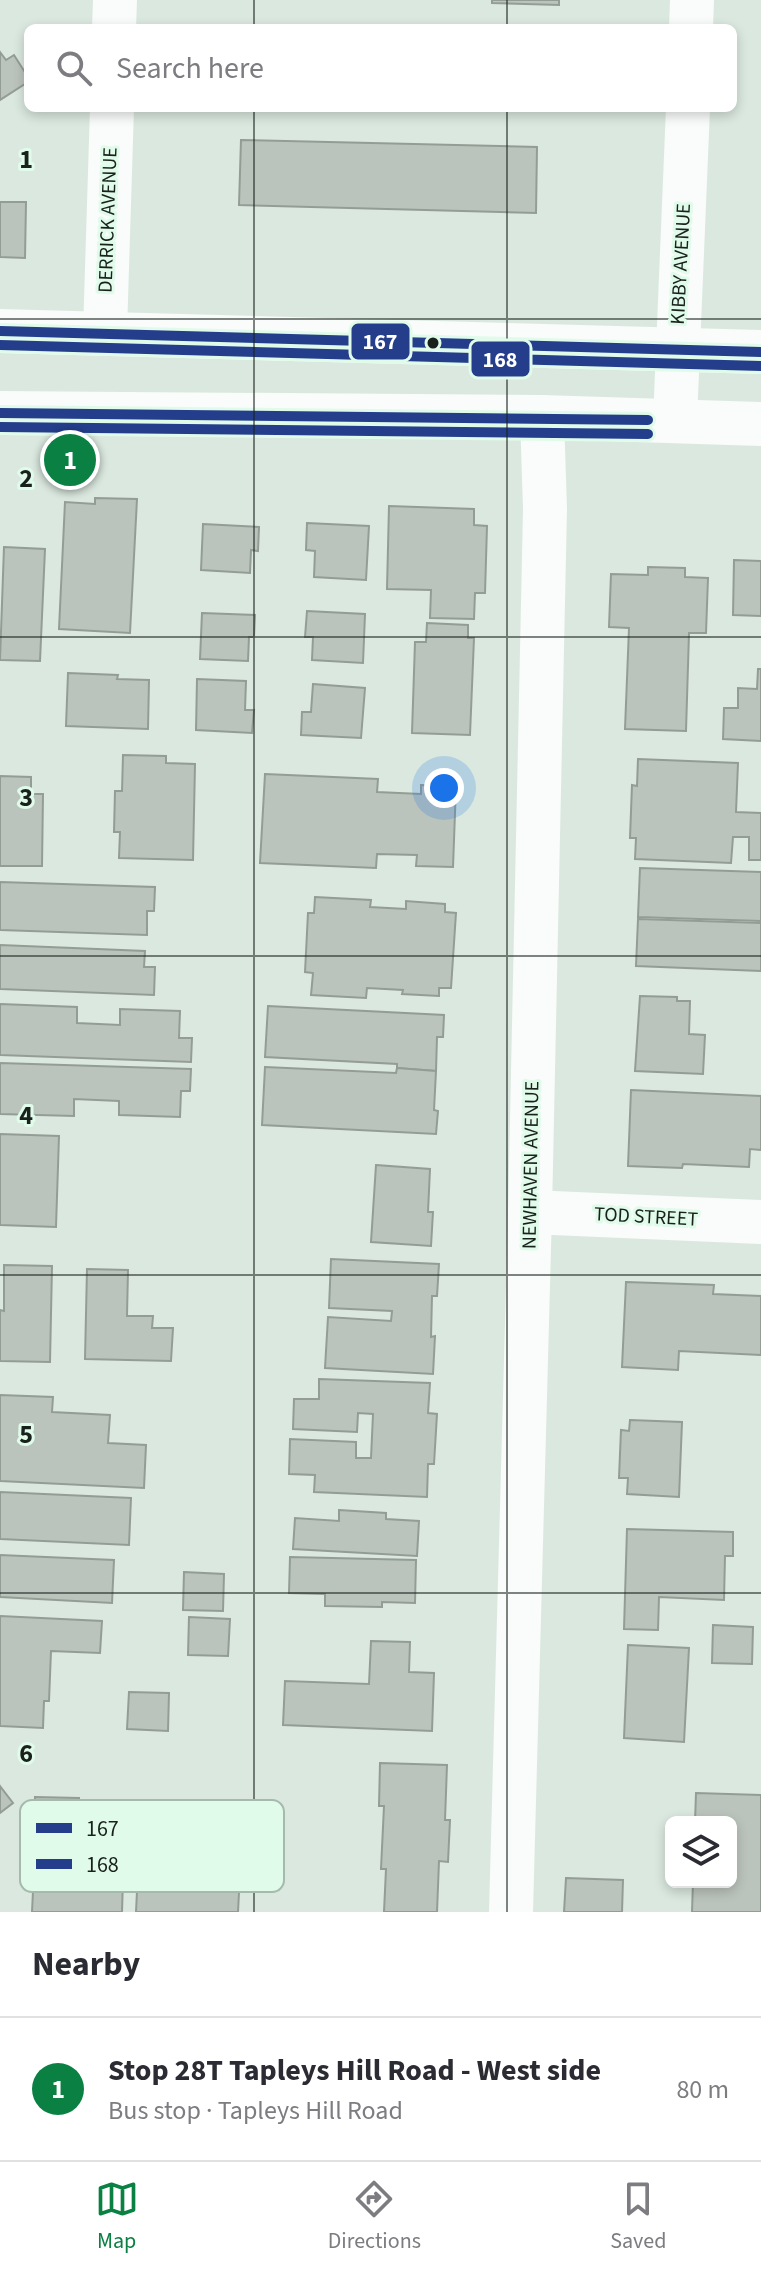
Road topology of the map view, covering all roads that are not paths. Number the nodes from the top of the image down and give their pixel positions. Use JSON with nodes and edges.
{"nodes":[{"id":1,"x":115,"y":0,"type":"edge"},
{"id":2,"x":692,"y":0,"type":"edge"},
{"id":3,"x":114,"y":24,"type":"edge"},
{"id":4,"x":691,"y":24,"type":"edge"},
{"id":5,"x":112,"y":112,"type":"edge"},
{"id":6,"x":688,"y":112,"type":"edge"},
{"id":7,"x":0,"y":331,"type":"edge"},
{"id":8,"x":105,"y":332,"type":"junction"},
{"id":9,"x":677,"y":350,"type":"junction"},
{"id":10,"x":761,"y":352,"type":"edge"},
{"id":11,"x":0,"y":413,"type":"edge"},
{"id":12,"x":542,"y":417,"type":"junction"},
{"id":13,"x":675,"y":421,"type":"junction"},
{"id":14,"x":761,"y":424,"type":"edge"},
{"id":15,"x":530,"y":1212,"type":"junction"},
{"id":16,"x":761,"y":1222,"type":"edge"},
{"id":17,"x":511,"y":1912,"type":"edge"}],
"edges":[{"from":1,"to":3,"type":"street"},
{"from":2,"to":4,"type":"street"},
{"from":5,"to":8,"type":"street","name":"DERRICK AVENUE"},
{"from":6,"to":9,"type":"street","name":"KIBBY AVENUE"},
{"from":7,"to":8,"type":"street"},
{"from":8,"to":9,"type":"street"},
{"from":9,"to":10,"type":"street"},
{"from":9,"to":13,"type":"street","name":"KIBBY AVENUE"},
{"from":11,"to":12,"type":"street"},
{"from":12,"to":13,"type":"street"},
{"from":12,"to":15,"type":"street","name":"NEWHAVEN AVENUE"},
{"from":13,"to":14,"type":"street"},
{"from":15,"to":16,"type":"street","name":"TOD STREET"},
{"from":15,"to":17,"type":"street","name":"NEWHAVEN AVENUE"}]}
